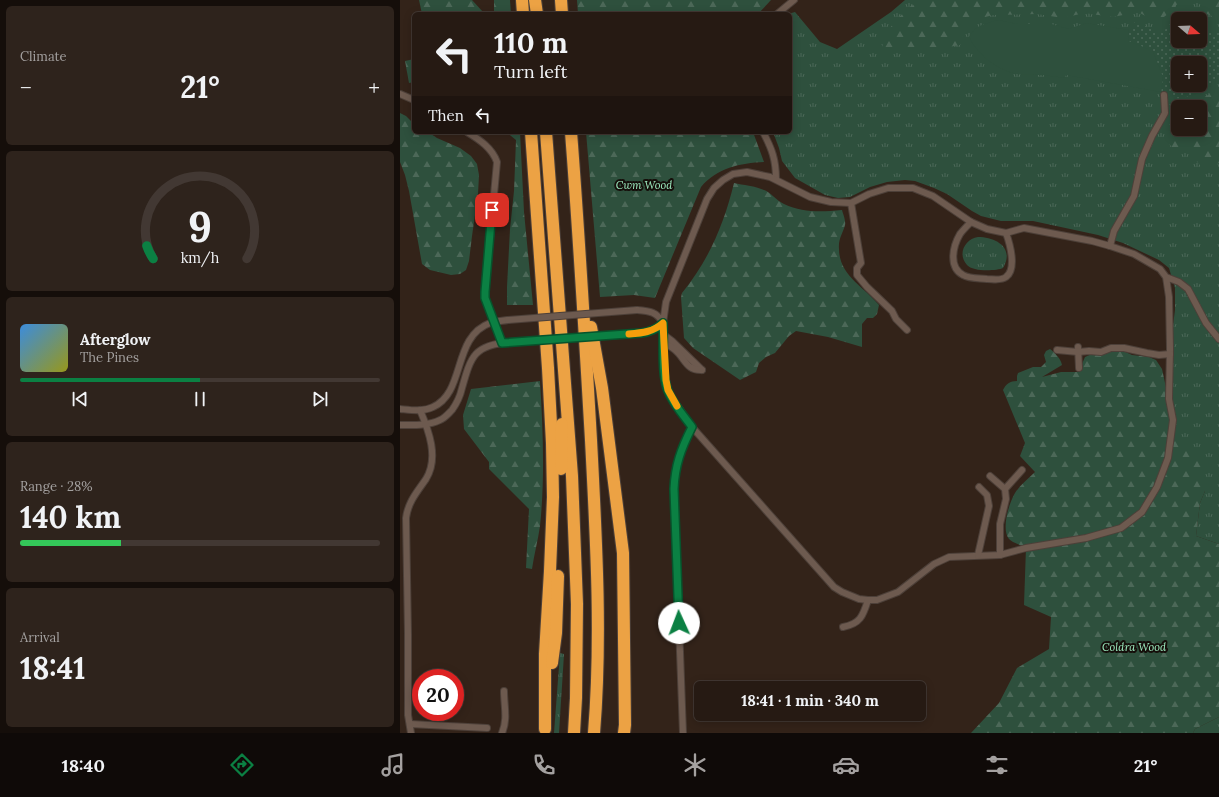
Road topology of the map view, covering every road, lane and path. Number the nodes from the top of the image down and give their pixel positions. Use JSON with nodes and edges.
{"nodes":[{"id":1,"x":522,"y":0,"type":"edge"},
{"id":2,"x":535,"y":0,"type":"edge"},
{"id":3,"x":561,"y":0,"type":"edge"},
{"id":4,"x":794,"y":0,"type":"edge"},
{"id":5,"x":523,"y":12,"type":"edge"},
{"id":6,"x":536,"y":12,"type":"edge"},
{"id":7,"x":562,"y":12,"type":"edge"},
{"id":8,"x":779,"y":12,"type":"edge"},
{"id":9,"x":400,"y":94,"type":"edge"},
{"id":10,"x":1164,"y":95,"type":"dead end"},
{"id":11,"x":412,"y":99,"type":"edge"},
{"id":12,"x":471,"y":134,"type":"edge"},
{"id":13,"x":531,"y":134,"type":"edge"},
{"id":14,"x":546,"y":134,"type":"edge"},
{"id":15,"x":571,"y":134,"type":"edge"},
{"id":16,"x":764,"y":134,"type":"edge"},
{"id":17,"x":776,"y":179,"type":"junction"},
{"id":18,"x":851,"y":203,"type":"junction"},
{"id":19,"x":971,"y":222,"type":"junction"},
{"id":20,"x":1006,"y":233,"type":"junction"},
{"id":21,"x":1110,"y":246,"type":"junction"},
{"id":22,"x":582,"y":271,"type":"junction"},
{"id":23,"x":1166,"y":277,"type":"junction"},
{"id":24,"x":495,"y":322,"type":"junction"},
{"id":25,"x":663,"y":323,"type":"junction"},
{"id":26,"x":907,"y":330,"type":"dead end"},
{"id":27,"x":664,"y":335,"type":"junction"},
{"id":28,"x":1219,"y":339,"type":"edge"},
{"id":29,"x":502,"y":343,"type":"junction"},
{"id":30,"x":664,"y":343,"type":"junction"},
{"id":31,"x":1057,"y":350,"type":"dead end"},
{"id":32,"x":1078,"y":350,"type":"junction"},
{"id":33,"x":1170,"y":354,"type":"junction"},
{"id":34,"x":564,"y":359,"type":"junction"},
{"id":35,"x":1079,"y":368,"type":"dead end"},
{"id":36,"x":400,"y":409,"type":"edge"},
{"id":37,"x":420,"y":410,"type":"junction"},
{"id":38,"x":426,"y":424,"type":"junction"},
{"id":39,"x":400,"y":426,"type":"edge"},
{"id":40,"x":692,"y":427,"type":"junction"},
{"id":41,"x":1022,"y":470,"type":"dead end"},
{"id":42,"x":990,"y":476,"type":"dead end"},
{"id":43,"x":979,"y":487,"type":"dead end"},
{"id":44,"x":1005,"y":489,"type":"junction"},
{"id":45,"x":978,"y":555,"type":"junction"},
{"id":46,"x":1000,"y":555,"type":"junction"},
{"id":47,"x":868,"y":600,"type":"junction"},
{"id":48,"x":843,"y":627,"type":"dead end"},
{"id":49,"x":504,"y":691,"type":"dead end"},
{"id":50,"x":410,"y":724,"type":"junction"},
{"id":51,"x":487,"y":728,"type":"dead end"},
{"id":52,"x":544,"y":731,"type":"edge"},
{"id":53,"x":411,"y":733,"type":"edge"},
{"id":54,"x":502,"y":733,"type":"edge"},
{"id":55,"x":574,"y":733,"type":"edge"},
{"id":56,"x":594,"y":733,"type":"edge"},
{"id":57,"x":624,"y":733,"type":"edge"},
{"id":58,"x":684,"y":733,"type":"edge"}],
"edges":[{"from":1,"to":5,"type":"highway"},
{"from":2,"to":6,"type":"highway"},
{"from":3,"to":7,"type":"highway"},
{"from":4,"to":8,"type":"lane"},
{"from":9,"to":11,"type":"lane"},
{"from":10,"to":21,"type":"lane"},
{"from":12,"to":24,"type":"lane"},
{"from":13,"to":52,"type":"highway"},
{"from":14,"to":34,"type":"highway"},
{"from":15,"to":22,"type":"highway"},
{"from":16,"to":17,"type":"lane"},
{"from":17,"to":18,"type":"lane"},
{"from":17,"to":25,"type":"lane"},
{"from":18,"to":19,"type":"lane"},
{"from":18,"to":26,"type":"lane"},
{"from":19,"to":20,"type":"lane"},
{"from":19,"to":20,"type":"lane"},
{"from":20,"to":21,"type":"lane"},
{"from":21,"to":23,"type":"lane"},
{"from":22,"to":56,"type":"highway"},
{"from":22,"to":57,"type":"highway"},
{"from":23,"to":28,"type":"lane"},
{"from":23,"to":33,"type":"lane"},
{"from":24,"to":25,"type":"lane","bridge":true},
{"from":24,"to":29,"type":"lane"},
{"from":24,"to":37,"type":"lane"},
{"from":25,"to":27,"type":"lane"},
{"from":25,"to":29,"type":"lane","bridge":true},
{"from":27,"to":30,"type":"lane"},
{"from":27,"to":30,"type":"lane"},
{"from":29,"to":38,"type":"lane"},
{"from":30,"to":40,"type":"lane"},
{"from":31,"to":32,"type":"lane"},
{"from":32,"to":33,"type":"lane"},
{"from":32,"to":35,"type":"lane"},
{"from":33,"to":46,"type":"lane"},
{"from":34,"to":52,"type":"highway"},
{"from":34,"to":55,"type":"highway"},
{"from":36,"to":37,"type":"lane"},
{"from":37,"to":38,"type":"lane"},
{"from":38,"to":39,"type":"lane"},
{"from":38,"to":50,"type":"lane"},
{"from":40,"to":47,"type":"lane"},
{"from":40,"to":58,"type":"lane"},
{"from":41,"to":44,"type":"lane"},
{"from":42,"to":44,"type":"lane"},
{"from":43,"to":45,"type":"lane"},
{"from":44,"to":46,"type":"lane"},
{"from":45,"to":46,"type":"lane"},
{"from":45,"to":47,"type":"lane"},
{"from":47,"to":48,"type":"lane"},
{"from":49,"to":54,"type":"lane"},
{"from":50,"to":51,"type":"lane"},
{"from":50,"to":53,"type":"lane"}]}
